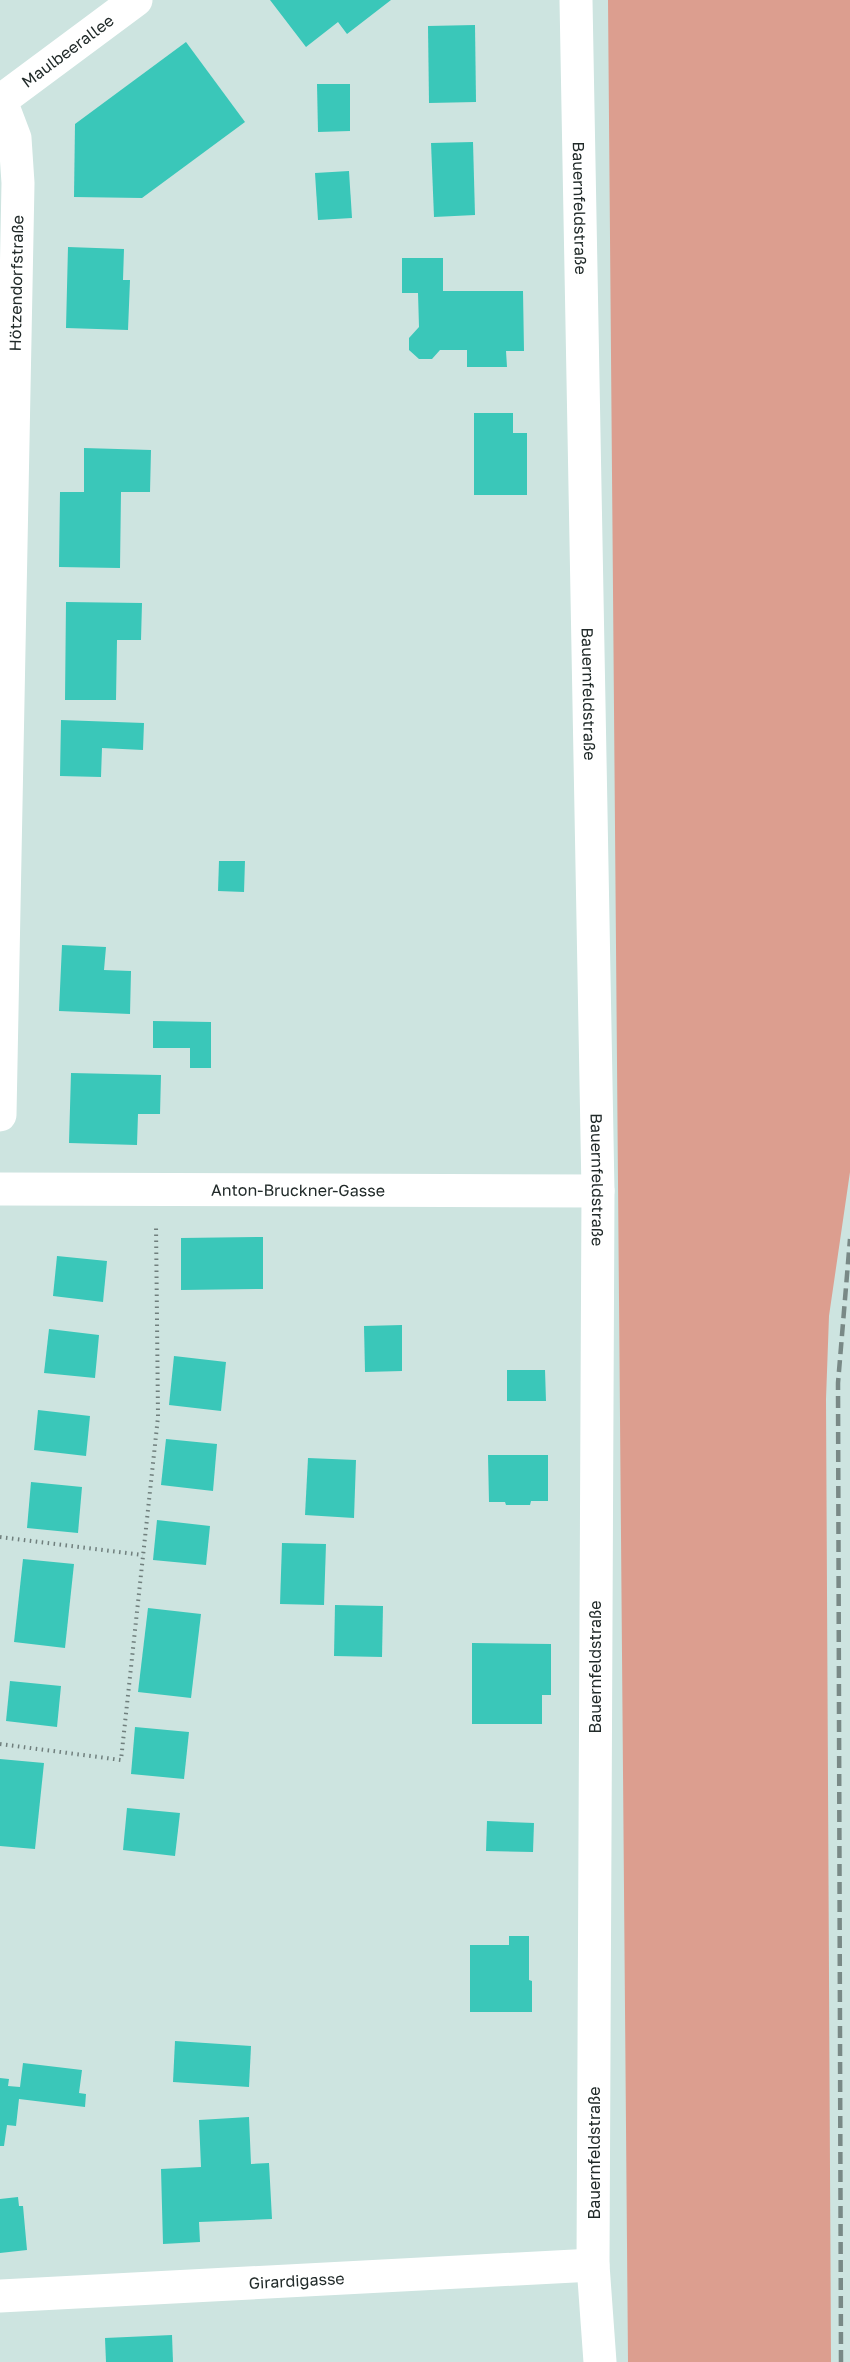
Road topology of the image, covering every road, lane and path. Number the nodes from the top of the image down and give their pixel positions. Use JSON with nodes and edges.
{"nodes":[{"id":1,"x":136,"y":0,"type":"edge"},
{"id":2,"x":576,"y":0,"type":"edge"},
{"id":3,"x":0,"y":101,"type":"edge"},
{"id":4,"x":0,"y":1115,"type":"edge"},
{"id":5,"x":0,"y":1189,"type":"edge"},
{"id":6,"x":155,"y":1190,"type":"junction"},
{"id":7,"x":598,"y":1191,"type":"junction"},
{"id":8,"x":0,"y":1537,"type":"edge"},
{"id":9,"x":143,"y":1555,"type":"junction"},
{"id":10,"x":0,"y":1744,"type":"edge"},
{"id":11,"x":593,"y":2265,"type":"junction"},
{"id":12,"x":0,"y":2296,"type":"edge"},
{"id":13,"x":600,"y":2362,"type":"edge"}],
"edges":[{"from":1,"to":3,"type":"street","name":"Maulbeerallee"},
{"from":2,"to":7,"type":"street","name":"Bauernfeldstraße"},
{"from":3,"to":4,"type":"street","name":"Hötzendorfstraße"},
{"from":5,"to":6,"type":"street","name":"Anton-Bruckner-Gasse"},
{"from":6,"to":7,"type":"street","name":"Anton-Bruckner-Gasse"},
{"from":6,"to":9,"type":"path"},
{"from":7,"to":11,"type":"street","name":"Bauernfeldstraße"},
{"from":8,"to":9,"type":"path"},
{"from":9,"to":10,"type":"path"},
{"from":11,"to":12,"type":"street","name":"Girardigasse"},
{"from":11,"to":13,"type":"street","name":"Bauernfeldstraße"}]}
